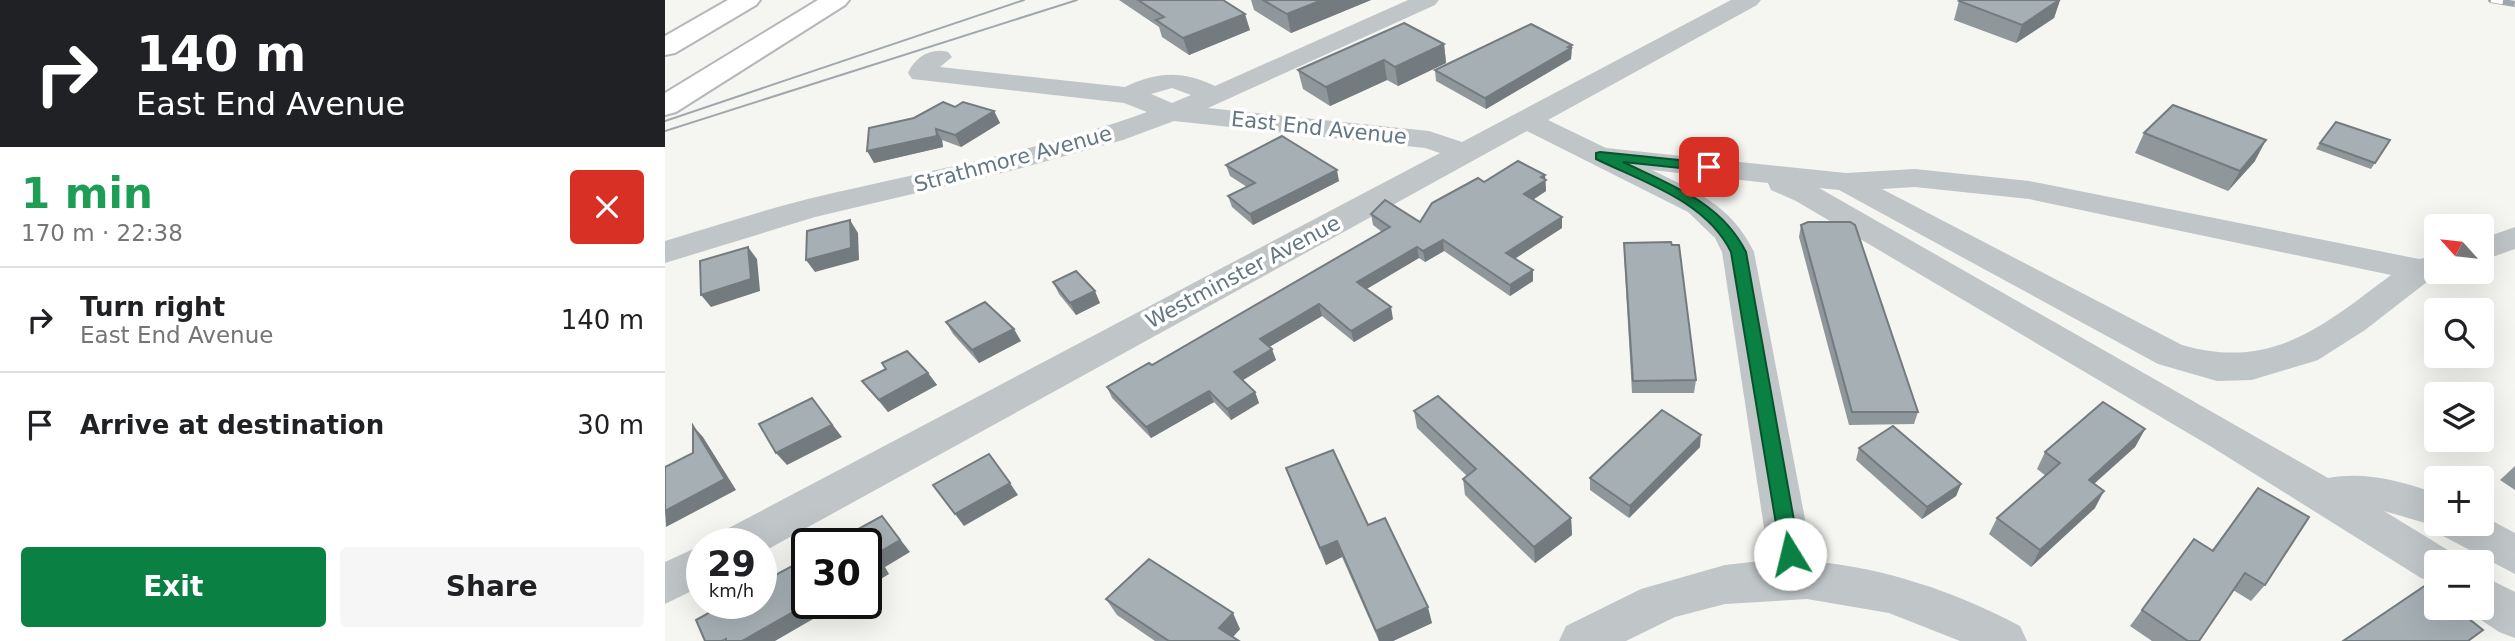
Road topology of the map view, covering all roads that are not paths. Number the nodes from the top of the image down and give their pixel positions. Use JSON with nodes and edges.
{"nodes":[{"id":1,"x":747,"y":0,"type":"edge"},
{"id":2,"x":836,"y":0,"type":"edge"},
{"id":3,"x":1427,"y":0,"type":"edge"},
{"id":4,"x":1749,"y":0,"type":"edge"},
{"id":5,"x":665,"y":47,"type":"edge"},
{"id":6,"x":939,"y":57,"type":"dead end"},
{"id":7,"x":1129,"y":95,"type":"junction"},
{"id":8,"x":1214,"y":96,"type":"junction"},
{"id":9,"x":665,"y":106,"type":"edge"},
{"id":10,"x":1171,"y":112,"type":"junction"},
{"id":11,"x":1524,"y":119,"type":"junction"},
{"id":12,"x":1464,"y":152,"type":"junction"},
{"id":13,"x":1600,"y":156,"type":"junction"},
{"id":14,"x":1749,"y":173,"type":"junction"},
{"id":15,"x":1846,"y":182,"type":"junction"},
{"id":16,"x":2515,"y":237,"type":"edge"},
{"id":17,"x":2494,"y":246,"type":"edge"},
{"id":18,"x":665,"y":252,"type":"edge"},
{"id":19,"x":2424,"y":266,"type":"edge"},
{"id":20,"x":2424,"y":270,"type":"edge"},
{"id":21,"x":2324,"y":496,"type":"junction"},
{"id":22,"x":2424,"y":506,"type":"edge"},
{"id":23,"x":767,"y":528,"type":"edge"},
{"id":24,"x":2481,"y":536,"type":"edge"},
{"id":25,"x":2515,"y":555,"type":"edge"},
{"id":26,"x":2424,"y":558,"type":"edge"},
{"id":27,"x":686,"y":573,"type":"edge"},
{"id":28,"x":1794,"y":578,"type":"junction"},
{"id":29,"x":665,"y":584,"type":"edge"},
{"id":30,"x":2494,"y":603,"type":"edge"},
{"id":31,"x":2515,"y":617,"type":"edge"},
{"id":32,"x":1582,"y":641,"type":"edge"},
{"id":33,"x":2004,"y":641,"type":"edge"}],
"edges":[{"from":1,"to":5,"type":"highway"},
{"from":2,"to":9,"type":"highway"},
{"from":3,"to":8,"type":"street","name":"Strathmore Avenue"},
{"from":4,"to":11,"type":"street","name":"Westminster Avenue"},
{"from":6,"to":7,"type":"street"},
{"from":7,"to":8,"type":"street"},
{"from":7,"to":10,"type":"street"},
{"from":8,"to":10,"type":"street","name":"Strathmore Avenue"},
{"from":10,"to":12,"type":"street","name":"East End Avenue"},
{"from":10,"to":18,"type":"street","name":"Strathmore Avenue"},
{"from":11,"to":12,"type":"street","name":"Westminster Avenue"},
{"from":11,"to":13,"type":"street"},
{"from":12,"to":23,"type":"street","name":"Westminster Avenue"},
{"from":13,"to":14,"type":"street"},
{"from":13,"to":28,"type":"street"},
{"from":14,"to":15,"type":"street"},
{"from":14,"to":21,"type":"street"},
{"from":15,"to":19,"type":"street"},
{"from":15,"to":20,"type":"street"},
{"from":16,"to":17,"type":"street"},
{"from":21,"to":22,"type":"street"},
{"from":21,"to":26,"type":"street"},
{"from":24,"to":25,"type":"street"},
{"from":27,"to":29,"type":"street"},
{"from":28,"to":32,"type":"street"},
{"from":28,"to":33,"type":"street"},
{"from":30,"to":31,"type":"street"}]}
